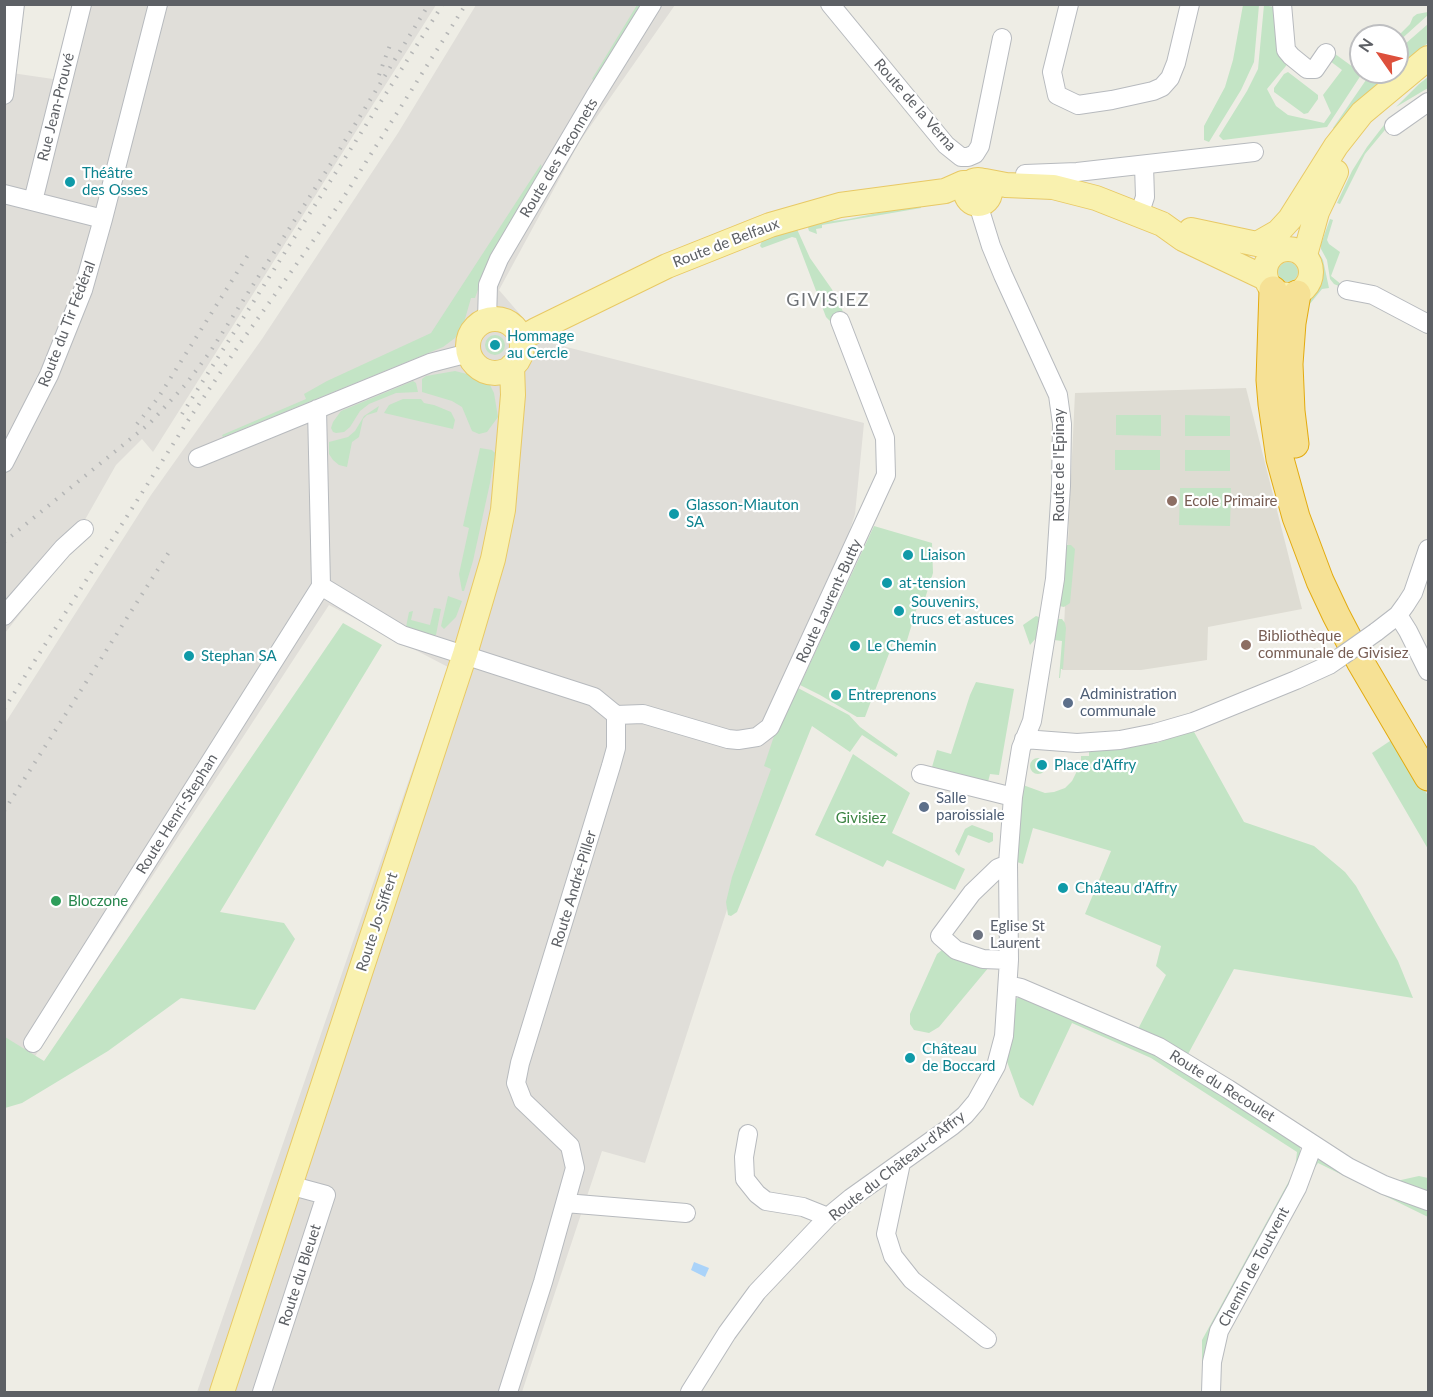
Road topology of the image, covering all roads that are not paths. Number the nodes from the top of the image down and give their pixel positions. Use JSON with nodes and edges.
{"nodes":[{"id":1,"x":15,"y":4,"type":"edge"},
{"id":2,"x":82,"y":4,"type":"edge"},
{"id":3,"x":158,"y":4,"type":"edge"},
{"id":4,"x":652,"y":4,"type":"edge"},
{"id":5,"x":830,"y":4,"type":"edge"},
{"id":6,"x":1069,"y":4,"type":"edge"},
{"id":7,"x":1190,"y":4,"type":"edge"},
{"id":8,"x":1282,"y":4,"type":"edge"},
{"id":9,"x":1002,"y":38,"type":"dead end"},
{"id":10,"x":1326,"y":53,"type":"dead end"},
{"id":11,"x":1428,"y":58,"type":"edge"},
{"id":12,"x":1409,"y":73,"type":"edge"},
{"id":13,"x":1396,"y":84,"type":"edge"},
{"id":14,"x":1400,"y":84,"type":"edge"},
{"id":15,"x":4,"y":95,"type":"edge"},
{"id":16,"x":1428,"y":102,"type":"edge"},
{"id":17,"x":1394,"y":126,"type":"dead end"},
{"id":18,"x":1254,"y":152,"type":"dead end"},
{"id":19,"x":1144,"y":165,"type":"junction"},
{"id":20,"x":1318,"y":176,"type":"junction"},
{"id":21,"x":983,"y":189,"type":"junction"},
{"id":22,"x":4,"y":194,"type":"edge"},
{"id":23,"x":37,"y":202,"type":"junction"},
{"id":24,"x":1139,"y":215,"type":"junction"},
{"id":25,"x":103,"y":219,"type":"junction"},
{"id":26,"x":1162,"y":224,"type":"junction"},
{"id":27,"x":1257,"y":244,"type":"junction"},
{"id":28,"x":1290,"y":251,"type":"junction"},
{"id":29,"x":1278,"y":288,"type":"junction"},
{"id":30,"x":1347,"y":290,"type":"dead end"},
{"id":31,"x":488,"y":320,"type":"junction"},
{"id":32,"x":840,"y":321,"type":"dead end"},
{"id":33,"x":1428,"y":324,"type":"edge"},
{"id":34,"x":521,"y":339,"type":"junction"},
{"id":35,"x":469,"y":353,"type":"junction"},
{"id":36,"x":503,"y":369,"type":"junction"},
{"id":37,"x":317,"y":409,"type":"junction"},
{"id":38,"x":198,"y":458,"type":"dead end"},
{"id":39,"x":4,"y":463,"type":"edge"},
{"id":40,"x":84,"y":529,"type":"dead end"},
{"id":41,"x":1428,"y":549,"type":"edge"},
{"id":42,"x":321,"y":586,"type":"junction"},
{"id":43,"x":1398,"y":615,"type":"junction"},
{"id":44,"x":4,"y":616,"type":"edge"},
{"id":45,"x":465,"y":654,"type":"junction"},
{"id":46,"x":1428,"y":671,"type":"edge"},
{"id":47,"x":616,"y":714,"type":"junction"},
{"id":48,"x":1024,"y":739,"type":"junction"},
{"id":49,"x":1428,"y":745,"type":"edge"},
{"id":50,"x":921,"y":774,"type":"dead end"},
{"id":51,"x":1428,"y":777,"type":"edge"},
{"id":52,"x":1013,"y":797,"type":"junction"},
{"id":53,"x":1008,"y":864,"type":"junction"},
{"id":54,"x":1009,"y":960,"type":"junction"},
{"id":55,"x":1008,"y":985,"type":"junction"},
{"id":56,"x":33,"y":1043,"type":"dead end"},
{"id":57,"x":748,"y":1134,"type":"dead end"},
{"id":58,"x":1313,"y":1145,"type":"junction"},
{"id":59,"x":901,"y":1163,"type":"junction"},
{"id":60,"x":289,"y":1185,"type":"junction"},
{"id":61,"x":1428,"y":1201,"type":"edge"},
{"id":62,"x":565,"y":1203,"type":"junction"},
{"id":63,"x":686,"y":1213,"type":"dead end"},
{"id":64,"x":828,"y":1217,"type":"junction"},
{"id":65,"x":987,"y":1339,"type":"dead end"},
{"id":66,"x":222,"y":1392,"type":"edge"},
{"id":67,"x":262,"y":1392,"type":"edge"},
{"id":68,"x":508,"y":1392,"type":"edge"},
{"id":69,"x":690,"y":1392,"type":"edge"},
{"id":70,"x":1211,"y":1392,"type":"edge"}],
"edges":[{"from":1,"to":15,"type":"street"},
{"from":2,"to":23,"type":"street","name":"Rue Jean-Prouvé"},
{"from":3,"to":25,"type":"street","name":"Route du Tir Fédéral"},
{"from":4,"to":31,"type":"street","name":"Route des Taconnets"},
{"from":5,"to":9,"type":"street","name":"Route de la Verna"},
{"from":6,"to":7,"type":"street"},
{"from":8,"to":10,"type":"street"},
{"from":11,"to":12,"type":"main road"},
{"from":13,"to":20,"type":"main road"},
{"from":14,"to":28,"type":"main road"},
{"from":16,"to":17,"type":"street"},
{"from":18,"to":19,"type":"street"},
{"from":19,"to":21,"type":"street"},
{"from":19,"to":24,"type":"street"},
{"from":20,"to":27,"type":"main road"},
{"from":20,"to":28,"type":"main road"},
{"from":21,"to":24,"type":"main road","name":"Route de Belfaux"},
{"from":21,"to":34,"type":"main road","name":"Route de Belfaux"},
{"from":21,"to":48,"type":"street","name":"Route de l'Epinay"},
{"from":22,"to":23,"type":"street"},
{"from":23,"to":25,"type":"street"},
{"from":24,"to":26,"type":"main road","name":"Route de Belfaux"},
{"from":25,"to":39,"type":"street","name":"Route du Tir Fédéral"},
{"from":26,"to":27,"type":"main road","name":"Route de Belfaux"},
{"from":26,"to":29,"type":"main road","name":"Route de Belfaux"},
{"from":27,"to":28,"type":"main road","name":"Route de Belfaux"},
{"from":28,"to":29,"type":"main road"},
{"from":28,"to":29,"type":"main road"},
{"from":29,"to":49,"type":"highway"},
{"from":29,"to":51,"type":"highway"},
{"from":30,"to":33,"type":"street"},
{"from":31,"to":34,"type":"main road"},
{"from":31,"to":35,"type":"main road"},
{"from":32,"to":47,"type":"street","name":"Route Laurent-Butty"},
{"from":34,"to":36,"type":"main road"},
{"from":35,"to":36,"type":"main road"},
{"from":35,"to":37,"type":"street"},
{"from":36,"to":45,"type":"main road","name":"Route Jo-Siffert"},
{"from":37,"to":38,"type":"street"},
{"from":37,"to":42,"type":"street"},
{"from":40,"to":44,"type":"street"},
{"from":41,"to":43,"type":"street"},
{"from":42,"to":45,"type":"street"},
{"from":42,"to":56,"type":"street","name":"Route Henri-Stephan"},
{"from":43,"to":46,"type":"street"},
{"from":43,"to":48,"type":"street","bridge":true},
{"from":45,"to":47,"type":"street"},
{"from":45,"to":60,"type":"main road","name":"Route Jo-Siffert"},
{"from":47,"to":62,"type":"street","name":"Route André-Piller"},
{"from":48,"to":52,"type":"street"},
{"from":50,"to":52,"type":"street"},
{"from":52,"to":53,"type":"street"},
{"from":53,"to":54,"type":"street","name":"Route du Château-d'Affry"},
{"from":53,"to":54,"type":"street"},
{"from":54,"to":55,"type":"street","name":"Route du Château-d'Affry"},
{"from":55,"to":58,"type":"street","name":"Route du Recoulet"},
{"from":55,"to":59,"type":"street","name":"Route du Château-d'Affry"},
{"from":57,"to":64,"type":"street"},
{"from":58,"to":61,"type":"street","name":"Route du Recoulet"},
{"from":58,"to":70,"type":"street","name":"Chemin de Toutvent"},
{"from":59,"to":64,"type":"street","name":"Route du Château-d'Affry"},
{"from":59,"to":65,"type":"street"},
{"from":60,"to":66,"type":"main road","name":"Route Jo-Siffert"},
{"from":60,"to":67,"type":"street","name":"Route du Bleuet"},
{"from":62,"to":63,"type":"street"},
{"from":62,"to":68,"type":"street","name":"Route André-Piller"},
{"from":64,"to":69,"type":"street","name":"Route du Château-d'Affry"}]}
